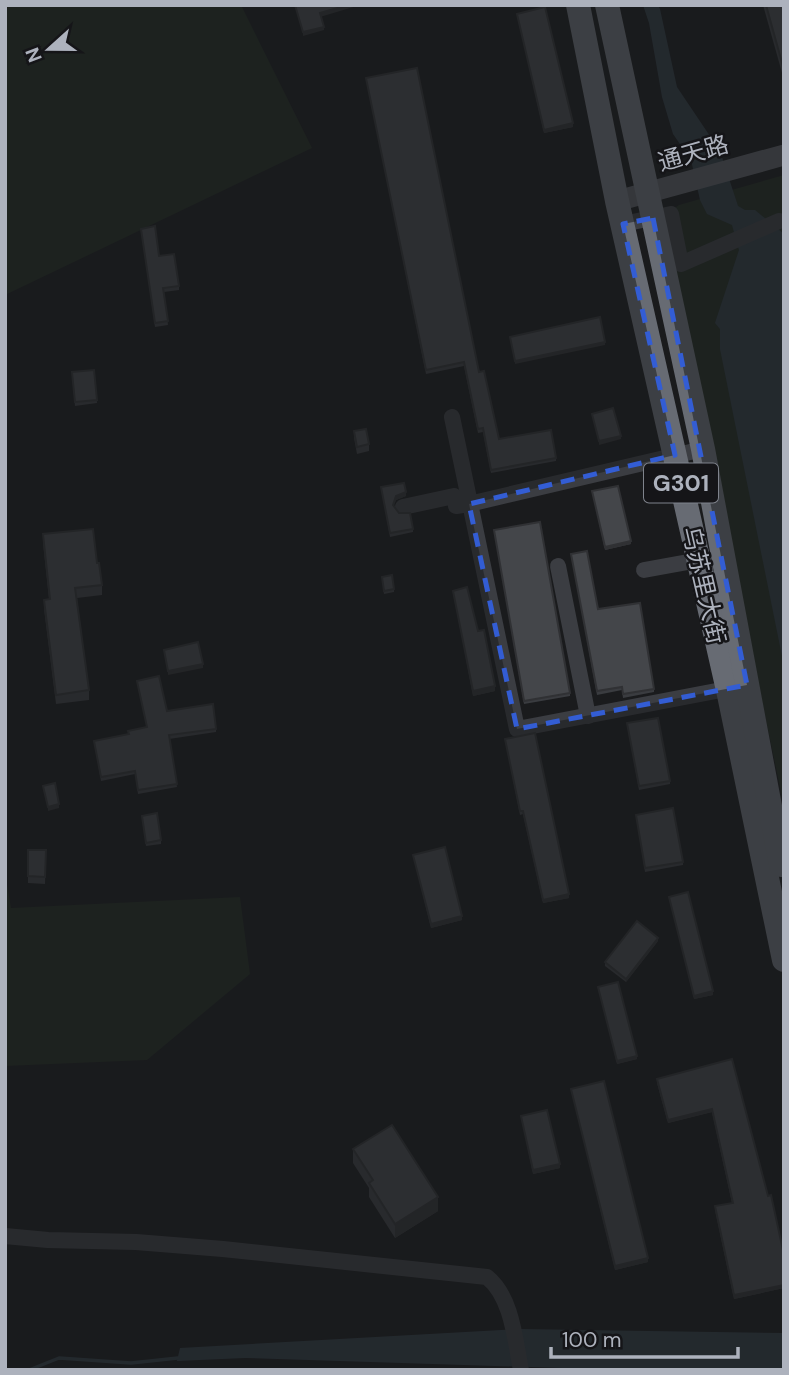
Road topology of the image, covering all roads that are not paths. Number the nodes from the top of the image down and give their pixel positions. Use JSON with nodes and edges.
{"nodes":[{"id":1,"x":578,"y":5,"type":"edge"},
{"id":2,"x":607,"y":5,"type":"edge"},
{"id":3,"x":784,"y":155,"type":"edge"},
{"id":4,"x":648,"y":193,"type":"junction"},
{"id":5,"x":620,"y":213,"type":"junction"},
{"id":6,"x":653,"y":218,"type":"junction"},
{"id":7,"x":779,"y":221,"type":"dead end"},
{"id":8,"x":452,"y":417,"type":"dead end"},
{"id":9,"x":703,"y":449,"type":"junction"},
{"id":10,"x":675,"y":456,"type":"junction"},
{"id":11,"x":469,"y":504,"type":"junction"},
{"id":12,"x":403,"y":507,"type":"dead end"},
{"id":13,"x":699,"y":560,"type":"junction"},
{"id":14,"x":558,"y":566,"type":"dead end"},
{"id":15,"x":644,"y":570,"type":"dead end"},
{"id":16,"x":737,"y":687,"type":"junction"},
{"id":17,"x":588,"y":716,"type":"junction"},
{"id":18,"x":784,"y":879,"type":"edge"},
{"id":19,"x":784,"y":960,"type":"edge"},
{"id":20,"x":5,"y":1236,"type":"edge"},
{"id":21,"x":521,"y":1370,"type":"edge"}],
"edges":[{"from":1,"to":5,"type":"highway","name":"乌苏里大街","number":"G301"},
{"from":2,"to":4,"type":"highway","name":"乌苏里大街","number":"G301"},
{"from":3,"to":4,"type":"main road","name":"通天路"},
{"from":4,"to":5,"type":"main road","name":"通天路"},
{"from":4,"to":6,"type":"highway","name":"乌苏里大街","number":"G301"},
{"from":5,"to":6,"type":"street"},
{"from":5,"to":10,"type":"highway","name":"乌苏里大街","number":"G301"},
{"from":6,"to":7,"type":"street"},
{"from":6,"to":9,"type":"highway","name":"乌苏里大街","number":"G301"},
{"from":8,"to":11,"type":"street"},
{"from":9,"to":10,"type":"street"},
{"from":9,"to":16,"type":"highway","name":"乌苏里大街","number":"G301"},
{"from":10,"to":11,"type":"street"},
{"from":10,"to":13,"type":"highway","name":"乌苏里大街","number":"G301"},
{"from":11,"to":12,"type":"street"},
{"from":11,"to":17,"type":"street"},
{"from":13,"to":15,"type":"street"},
{"from":13,"to":16,"type":"highway","name":"乌苏里大街","number":"G301"},
{"from":14,"to":17,"type":"street"},
{"from":16,"to":17,"type":"street"},
{"from":16,"to":18,"type":"highway","name":"乌苏里大街","number":"G301"},
{"from":16,"to":19,"type":"highway","name":"乌苏里大街","number":"G301"},
{"from":20,"to":21,"type":"street"}]}
